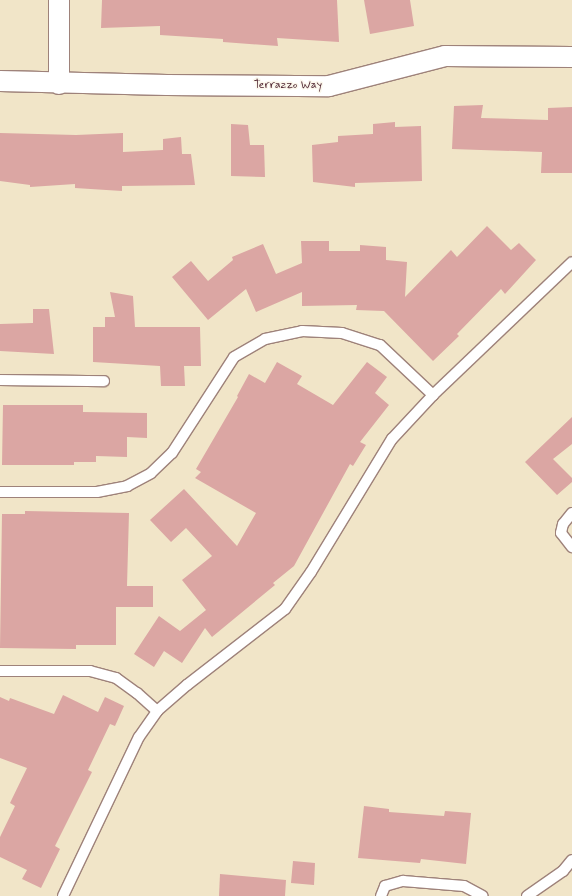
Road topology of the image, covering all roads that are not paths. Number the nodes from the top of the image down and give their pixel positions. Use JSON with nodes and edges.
{"nodes":[{"id":1,"x":59,"y":0,"type":"edge"},
{"id":2,"x":572,"y":57,"type":"edge"},
{"id":3,"x":0,"y":81,"type":"edge"},
{"id":4,"x":59,"y":84,"type":"junction"},
{"id":5,"x":572,"y":262,"type":"edge"},
{"id":6,"x":0,"y":380,"type":"edge"},
{"id":7,"x":104,"y":381,"type":"dead end"},
{"id":8,"x":433,"y":395,"type":"junction"},
{"id":9,"x":0,"y":492,"type":"edge"},
{"id":10,"x":572,"y":513,"type":"edge"},
{"id":11,"x":572,"y":547,"type":"edge"},
{"id":12,"x":0,"y":671,"type":"edge"},
{"id":13,"x":157,"y":710,"type":"junction"},
{"id":14,"x":572,"y":860,"type":"edge"},
{"id":15,"x":63,"y":896,"type":"edge"},
{"id":16,"x":381,"y":896,"type":"edge"},
{"id":17,"x":483,"y":896,"type":"edge"},
{"id":18,"x":527,"y":896,"type":"edge"}],
"edges":[{"from":1,"to":4,"type":"street"},
{"from":2,"to":4,"type":"street","name":"Terrazzo Way"},
{"from":3,"to":4,"type":"street","name":"Terrazzo Way"},
{"from":5,"to":8,"type":"lane"},
{"from":6,"to":7,"type":"lane"},
{"from":8,"to":9,"type":"lane"},
{"from":8,"to":13,"type":"lane"},
{"from":10,"to":11,"type":"lane"},
{"from":12,"to":13,"type":"lane"},
{"from":13,"to":15,"type":"lane"},
{"from":14,"to":18,"type":"lane"},
{"from":16,"to":17,"type":"lane"}]}
